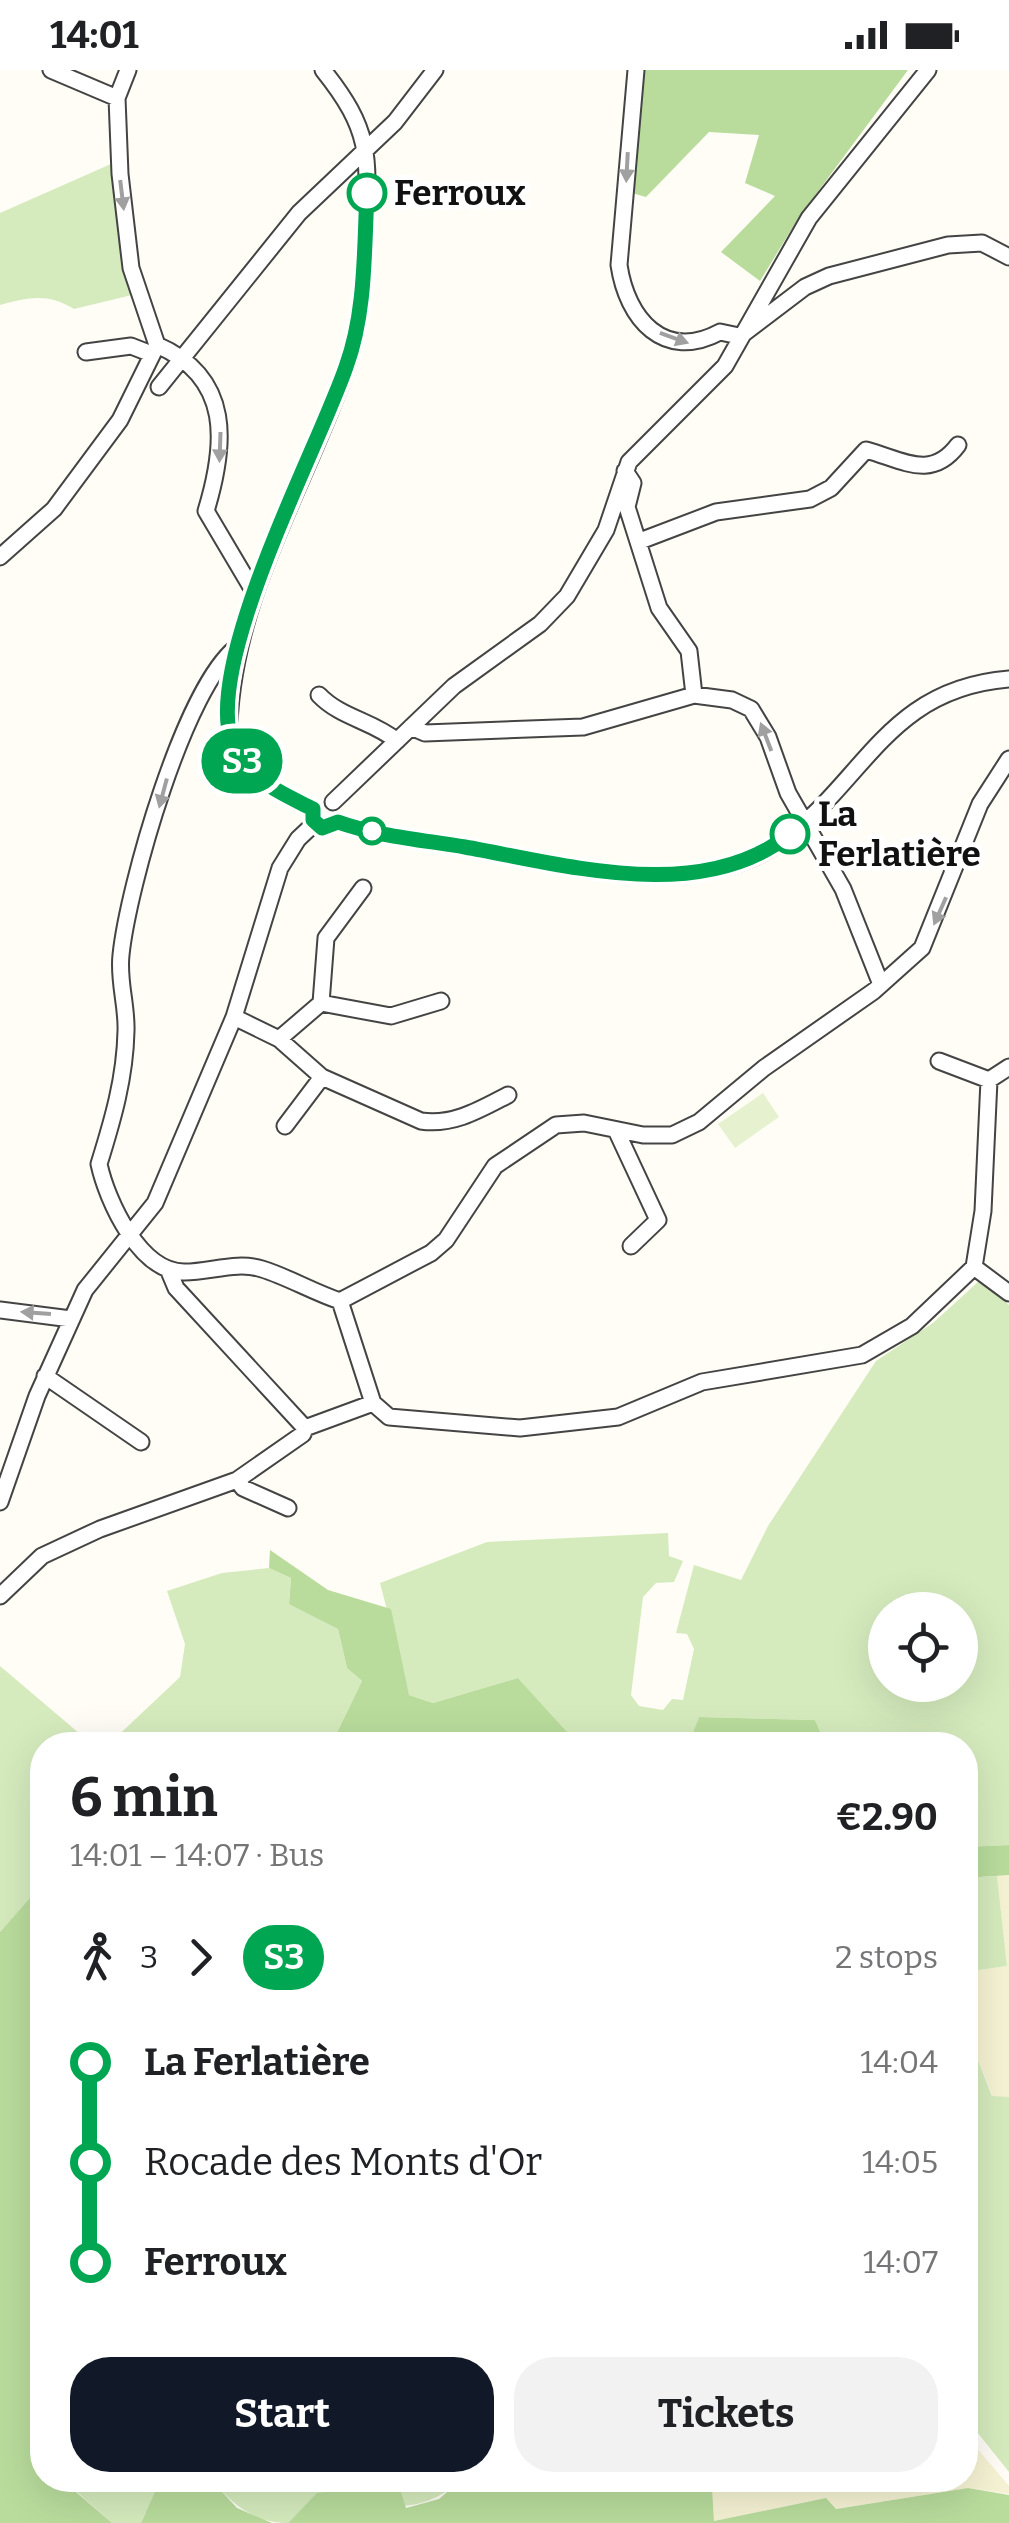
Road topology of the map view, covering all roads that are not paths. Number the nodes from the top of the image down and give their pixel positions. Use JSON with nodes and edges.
{"nodes":[{"id":1,"x":51,"y":70,"type":"edge"},
{"id":2,"x":128,"y":70,"type":"edge"},
{"id":3,"x":323,"y":70,"type":"edge"},
{"id":4,"x":435,"y":70,"type":"edge"},
{"id":5,"x":636,"y":70,"type":"edge"},
{"id":6,"x":928,"y":70,"type":"edge"},
{"id":7,"x":117,"y":98,"type":"junction"},
{"id":8,"x":367,"y":148,"type":"junction"},
{"id":9,"x":1009,"y":256,"type":"edge"},
{"id":10,"x":739,"y":336,"type":"junction"},
{"id":11,"x":153,"y":349,"type":"junction"},
{"id":12,"x":86,"y":352,"type":"dead end"},
{"id":13,"x":184,"y":362,"type":"junction"},
{"id":14,"x":159,"y":387,"type":"dead end"},
{"id":15,"x":958,"y":445,"type":"dead end"},
{"id":16,"x":625,"y":471,"type":"junction"},
{"id":17,"x":640,"y":541,"type":"junction"},
{"id":18,"x":2,"y":553,"type":"edge"},
{"id":19,"x":254,"y":592,"type":"junction"},
{"id":20,"x":238,"y":646,"type":"junction"},
{"id":21,"x":1009,"y":678,"type":"edge"},
{"id":22,"x":319,"y":695,"type":"dead end"},
{"id":23,"x":694,"y":695,"type":"junction"},
{"id":24,"x":411,"y":727,"type":"junction"},
{"id":25,"x":397,"y":740,"type":"junction"},
{"id":26,"x":1009,"y":759,"type":"edge"},
{"id":27,"x":333,"y":802,"type":"junction"},
{"id":28,"x":314,"y":816,"type":"junction"},
{"id":29,"x":805,"y":820,"type":"junction"},
{"id":30,"x":338,"y":822,"type":"junction"},
{"id":31,"x":362,"y":888,"type":"dead end"},
{"id":32,"x":880,"y":982,"type":"junction"},
{"id":33,"x":442,"y":1001,"type":"dead end"},
{"id":34,"x":321,"y":1003,"type":"junction"},
{"id":35,"x":234,"y":1018,"type":"junction"},
{"id":36,"x":279,"y":1039,"type":"junction"},
{"id":37,"x":939,"y":1062,"type":"dead end"},
{"id":38,"x":1009,"y":1067,"type":"edge"},
{"id":39,"x":322,"y":1077,"type":"junction"},
{"id":40,"x":989,"y":1080,"type":"junction"},
{"id":41,"x":508,"y":1096,"type":"dead end"},
{"id":42,"x":284,"y":1126,"type":"dead end"},
{"id":43,"x":616,"y":1130,"type":"junction"},
{"id":44,"x":131,"y":1234,"type":"junction"},
{"id":45,"x":631,"y":1246,"type":"dead end"},
{"id":46,"x":974,"y":1267,"type":"junction"},
{"id":47,"x":168,"y":1269,"type":"junction"},
{"id":48,"x":1009,"y":1294,"type":"edge"},
{"id":49,"x":340,"y":1301,"type":"junction"},
{"id":50,"x":0,"y":1310,"type":"edge"},
{"id":51,"x":71,"y":1318,"type":"junction"},
{"id":52,"x":45,"y":1376,"type":"junction"},
{"id":53,"x":372,"y":1403,"type":"junction"},
{"id":54,"x":305,"y":1428,"type":"junction"},
{"id":55,"x":141,"y":1442,"type":"dead end"},
{"id":56,"x":237,"y":1480,"type":"junction"},
{"id":57,"x":0,"y":1502,"type":"edge"},
{"id":58,"x":288,"y":1508,"type":"dead end"},
{"id":59,"x":0,"y":1596,"type":"edge"}],
"edges":[{"from":1,"to":7,"type":"street"},
{"from":2,"to":7,"type":"street"},
{"from":3,"to":8,"type":"street"},
{"from":4,"to":8,"type":"street"},
{"from":5,"to":10,"type":"street","one_way":true},
{"from":6,"to":10,"type":"street"},
{"from":7,"to":11,"type":"street","one_way":true},
{"from":8,"to":13,"type":"street"},
{"from":8,"to":19,"type":"street"},
{"from":9,"to":10,"type":"street"},
{"from":10,"to":16,"type":"street"},
{"from":11,"to":12,"type":"street"},
{"from":11,"to":13,"type":"street"},
{"from":11,"to":18,"type":"street"},
{"from":13,"to":14,"type":"street"},
{"from":13,"to":19,"type":"street","one_way":true},
{"from":15,"to":17,"type":"street"},
{"from":16,"to":17,"type":"street"},
{"from":16,"to":24,"type":"street"},
{"from":17,"to":23,"type":"street"},
{"from":19,"to":20,"type":"street"},
{"from":20,"to":28,"type":"street"},
{"from":20,"to":44,"type":"street","one_way":true},
{"from":21,"to":29,"type":"street"},
{"from":22,"to":25,"type":"street"},
{"from":23,"to":24,"type":"street"},
{"from":29,"to":23,"type":"street","one_way":true},
{"from":24,"to":25,"type":"street"},
{"from":25,"to":27,"type":"street"},
{"from":26,"to":32,"type":"street","one_way":true},
{"from":27,"to":28,"type":"street"},
{"from":27,"to":30,"type":"street"},
{"from":28,"to":30,"type":"street"},
{"from":28,"to":35,"type":"street"},
{"from":29,"to":30,"type":"street"},
{"from":29,"to":32,"type":"street"},
{"from":31,"to":34,"type":"street"},
{"from":32,"to":43,"type":"street"},
{"from":33,"to":34,"type":"street"},
{"from":34,"to":36,"type":"street"},
{"from":35,"to":36,"type":"street"},
{"from":35,"to":44,"type":"street"},
{"from":36,"to":39,"type":"street"},
{"from":37,"to":40,"type":"street"},
{"from":38,"to":40,"type":"street"},
{"from":39,"to":41,"type":"street"},
{"from":39,"to":42,"type":"street"},
{"from":40,"to":46,"type":"street"},
{"from":43,"to":45,"type":"street"},
{"from":43,"to":49,"type":"street"},
{"from":44,"to":47,"type":"street"},
{"from":44,"to":51,"type":"street"},
{"from":46,"to":48,"type":"street"},
{"from":46,"to":53,"type":"street"},
{"from":47,"to":49,"type":"street"},
{"from":47,"to":54,"type":"street"},
{"from":49,"to":53,"type":"street"},
{"from":51,"to":50,"type":"street","one_way":true},
{"from":51,"to":52,"type":"street"},
{"from":52,"to":55,"type":"street"},
{"from":52,"to":57,"type":"street"},
{"from":53,"to":54,"type":"street"},
{"from":54,"to":56,"type":"street"},
{"from":56,"to":58,"type":"street"},
{"from":56,"to":59,"type":"street"}]}
